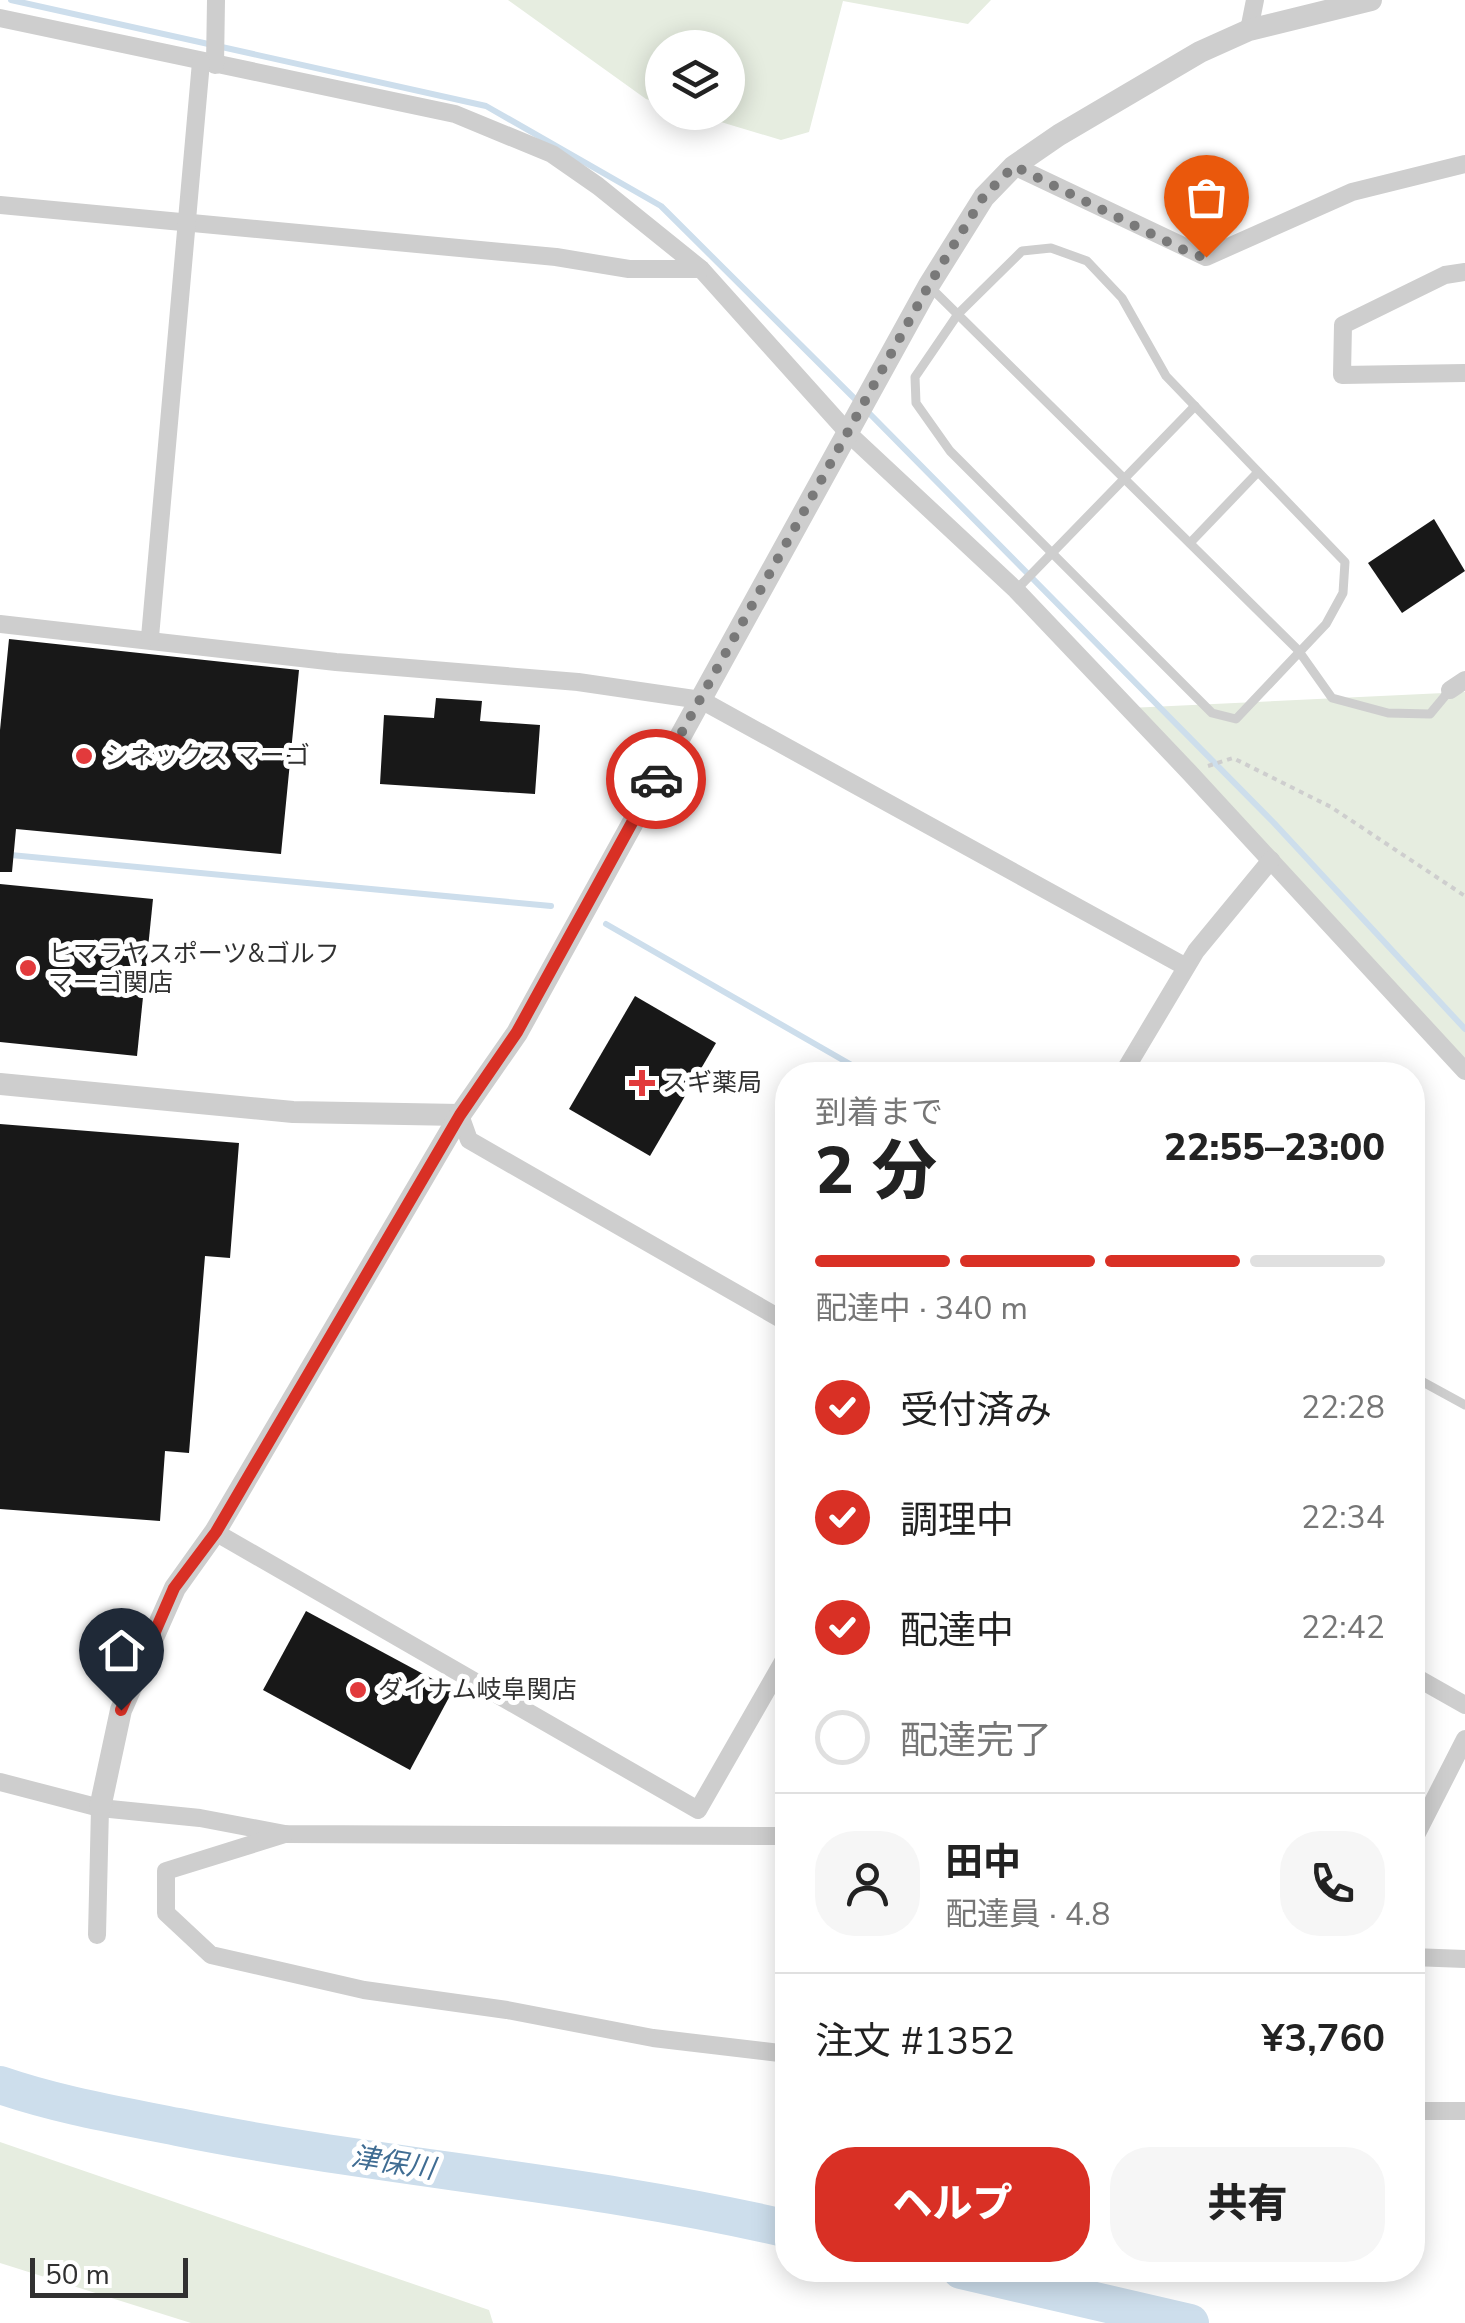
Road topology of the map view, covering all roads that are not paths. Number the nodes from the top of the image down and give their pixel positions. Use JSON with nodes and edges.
{"nodes":[{"id":1,"x":216,"y":0,"type":"edge"},
{"id":2,"x":1255,"y":0,"type":"edge"},
{"id":3,"x":1370,"y":0,"type":"edge"},
{"id":4,"x":0,"y":18,"type":"edge"},
{"id":5,"x":1249,"y":30,"type":"junction"},
{"id":6,"x":208,"y":64,"type":"junction"},
{"id":7,"x":1465,"y":164,"type":"edge"},
{"id":8,"x":1014,"y":166,"type":"junction"},
{"id":9,"x":0,"y":206,"type":"edge"},
{"id":10,"x":190,"y":225,"type":"junction"},
{"id":11,"x":702,"y":269,"type":"junction"},
{"id":12,"x":1465,"y":272,"type":"edge"},
{"id":13,"x":929,"y":285,"type":"junction"},
{"id":14,"x":958,"y":314,"type":"junction"},
{"id":15,"x":1465,"y":373,"type":"edge"},
{"id":16,"x":1195,"y":406,"type":"junction"},
{"id":17,"x":850,"y":434,"type":"junction"},
{"id":18,"x":1258,"y":472,"type":"junction"},
{"id":19,"x":1124,"y":478,"type":"junction"},
{"id":20,"x":1190,"y":542,"type":"junction"},
{"id":21,"x":1052,"y":554,"type":"junction"},
{"id":22,"x":1016,"y":590,"type":"junction"},
{"id":23,"x":0,"y":624,"type":"edge"},
{"id":24,"x":150,"y":637,"type":"junction"},
{"id":25,"x":1298,"y":650,"type":"junction"},
{"id":26,"x":1458,"y":685,"type":"edge"},
{"id":27,"x":700,"y":700,"type":"junction"},
{"id":28,"x":1271,"y":860,"type":"junction"},
{"id":29,"x":1186,"y":967,"type":"junction"},
{"id":30,"x":1130,"y":1062,"type":"edge"},
{"id":31,"x":1465,"y":1071,"type":"edge"},
{"id":32,"x":0,"y":1084,"type":"edge"},
{"id":33,"x":460,"y":1115,"type":"junction"},
{"id":34,"x":775,"y":1315,"type":"edge"},
{"id":35,"x":1425,"y":1383,"type":"edge"},
{"id":36,"x":1465,"y":1405,"type":"edge"},
{"id":37,"x":216,"y":1532,"type":"junction"},
{"id":38,"x":775,"y":1676,"type":"edge"},
{"id":39,"x":1425,"y":1682,"type":"edge"},
{"id":40,"x":1465,"y":1704,"type":"edge"},
{"id":41,"x":1465,"y":1740,"type":"edge"},
{"id":42,"x":0,"y":1782,"type":"edge"},
{"id":43,"x":100,"y":1808,"type":"junction"},
{"id":44,"x":1425,"y":1818,"type":"edge"},
{"id":45,"x":285,"y":1834,"type":"junction"},
{"id":46,"x":775,"y":1836,"type":"edge"},
{"id":47,"x":97,"y":1935,"type":"dead end"},
{"id":48,"x":1425,"y":1957,"type":"edge"},
{"id":49,"x":1465,"y":1959,"type":"edge"},
{"id":50,"x":775,"y":2052,"type":"edge"},
{"id":51,"x":1425,"y":2111,"type":"edge"},
{"id":52,"x":1465,"y":2111,"type":"edge"}],
"edges":[{"from":1,"to":6,"type":"street"},
{"from":2,"to":5,"type":"street"},
{"from":3,"to":5,"type":"street"},
{"from":4,"to":6,"type":"street"},
{"from":5,"to":8,"type":"street"},
{"from":6,"to":10,"type":"street"},
{"from":6,"to":11,"type":"street"},
{"from":7,"to":8,"type":"street"},
{"from":8,"to":13,"type":"street"},
{"from":9,"to":10,"type":"street"},
{"from":10,"to":11,"type":"street"},
{"from":10,"to":24,"type":"street"},
{"from":11,"to":17,"type":"street"},
{"from":12,"to":15,"type":"street"},
{"from":13,"to":14,"type":"lane"},
{"from":13,"to":17,"type":"street"},
{"from":14,"to":16,"type":"lane"},
{"from":14,"to":19,"type":"lane"},
{"from":14,"to":21,"type":"lane"},
{"from":16,"to":18,"type":"lane"},
{"from":16,"to":19,"type":"lane"},
{"from":17,"to":22,"type":"street"},
{"from":17,"to":27,"type":"street"},
{"from":18,"to":20,"type":"lane"},
{"from":18,"to":25,"type":"lane"},
{"from":19,"to":20,"type":"lane"},
{"from":19,"to":21,"type":"lane"},
{"from":20,"to":25,"type":"lane"},
{"from":21,"to":22,"type":"lane"},
{"from":21,"to":25,"type":"lane"},
{"from":22,"to":28,"type":"street"},
{"from":23,"to":24,"type":"street"},
{"from":24,"to":27,"type":"street"},
{"from":25,"to":26,"type":"lane"},
{"from":27,"to":29,"type":"street"},
{"from":27,"to":33,"type":"street"},
{"from":28,"to":29,"type":"street"},
{"from":28,"to":31,"type":"street"},
{"from":29,"to":30,"type":"street"},
{"from":32,"to":33,"type":"street"},
{"from":33,"to":34,"type":"street"},
{"from":33,"to":37,"type":"street"},
{"from":35,"to":36,"type":"lane"},
{"from":37,"to":38,"type":"street"},
{"from":37,"to":43,"type":"street"},
{"from":39,"to":40,"type":"street"},
{"from":41,"to":44,"type":"street"},
{"from":42,"to":43,"type":"street"},
{"from":43,"to":45,"type":"street"},
{"from":43,"to":47,"type":"street"},
{"from":45,"to":46,"type":"street"},
{"from":45,"to":50,"type":"street"},
{"from":48,"to":49,"type":"street"},
{"from":51,"to":52,"type":"street"}]}
